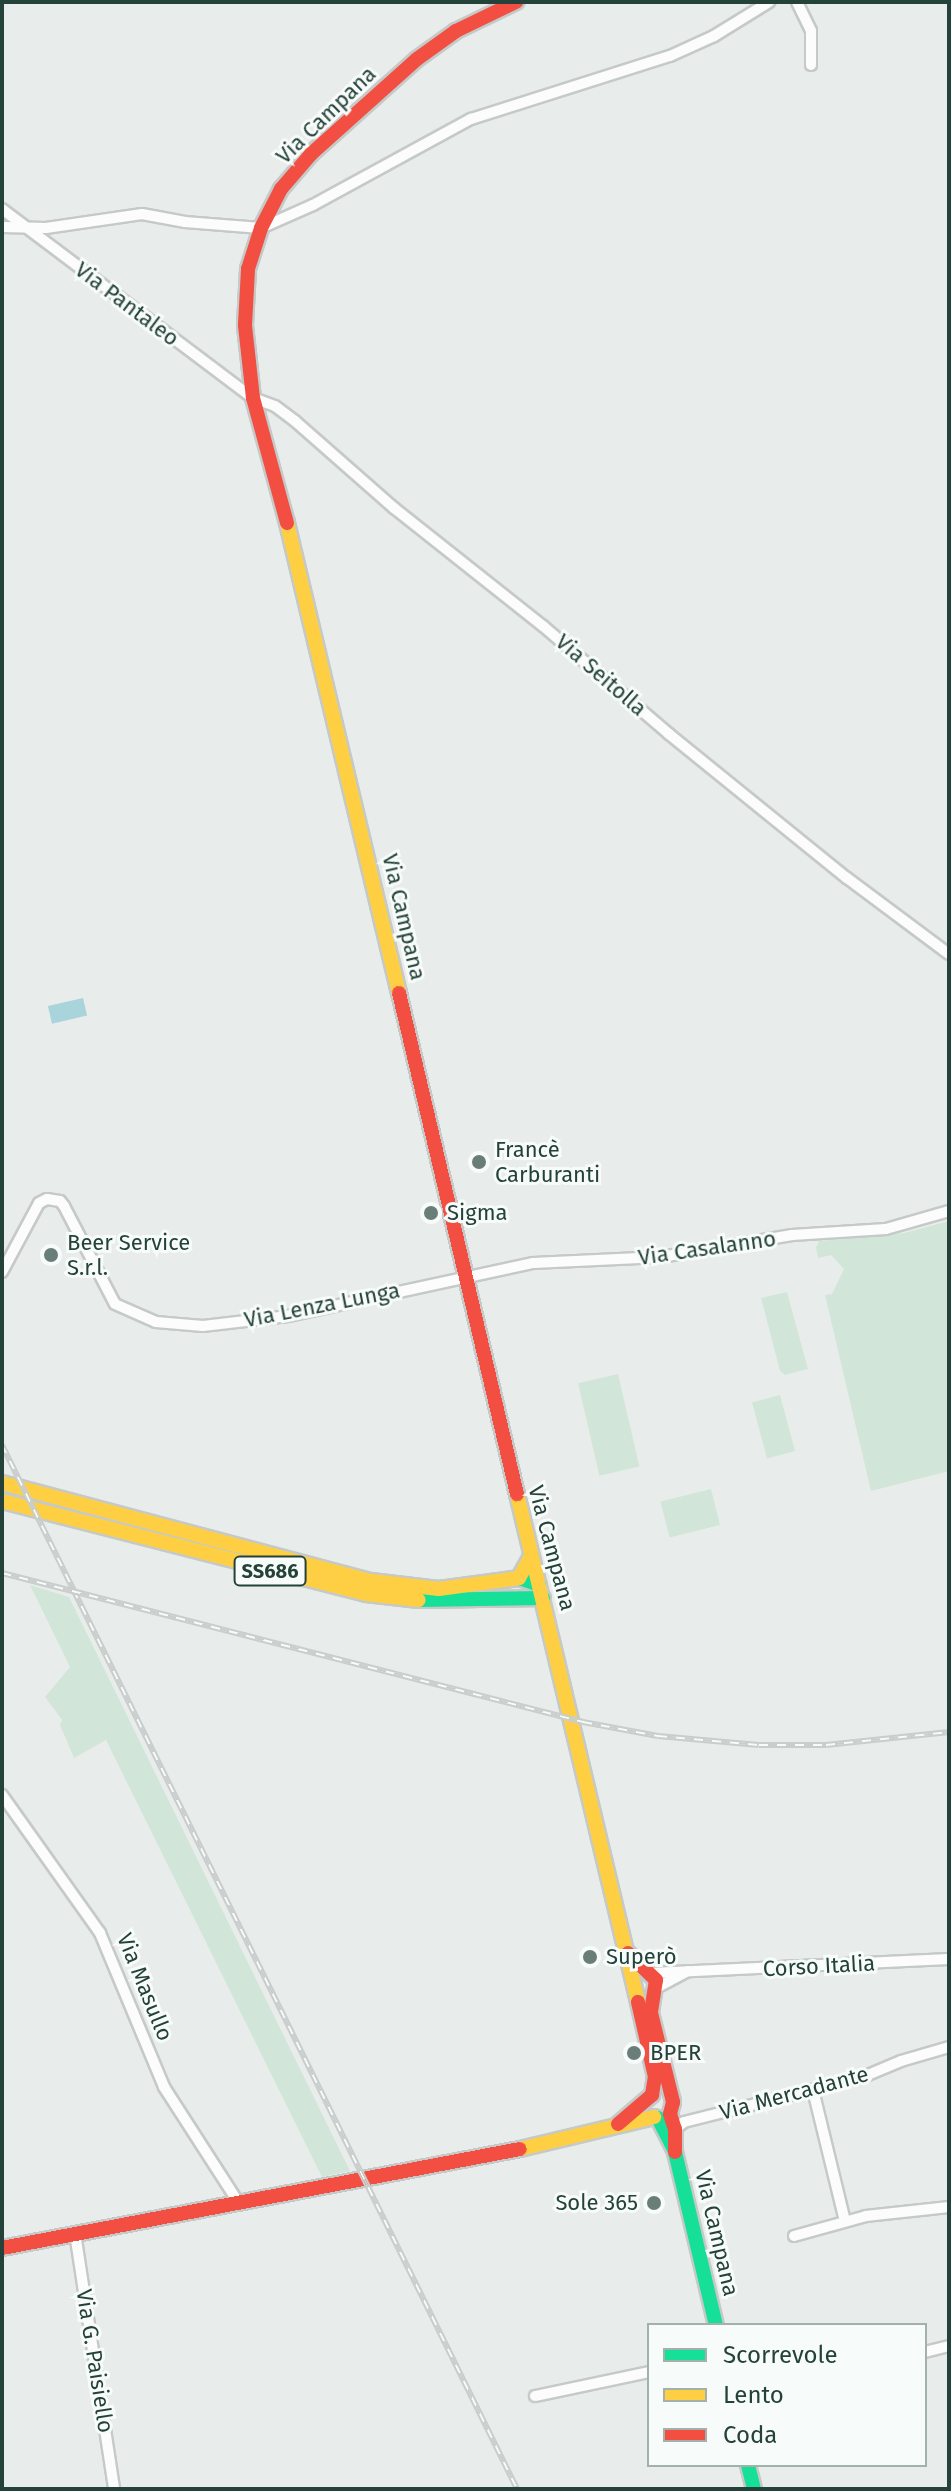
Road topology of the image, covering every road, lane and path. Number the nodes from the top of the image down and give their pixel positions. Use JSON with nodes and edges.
{"nodes":[{"id":1,"x":516,"y":2,"type":"edge"},
{"id":2,"x":769,"y":2,"type":"edge"},
{"id":3,"x":797,"y":2,"type":"edge"},
{"id":4,"x":811,"y":65,"type":"dead end"},
{"id":5,"x":2,"y":209,"type":"edge"},
{"id":6,"x":20,"y":226,"type":"junction"},
{"id":7,"x":2,"y":227,"type":"edge"},
{"id":8,"x":261,"y":228,"type":"junction"},
{"id":9,"x":253,"y":398,"type":"junction"},
{"id":10,"x":949,"y":954,"type":"edge"},
{"id":11,"x":949,"y":1211,"type":"edge"},
{"id":12,"x":2,"y":1272,"type":"edge"},
{"id":13,"x":464,"y":1277,"type":"junction"},
{"id":14,"x":2,"y":1483,"type":"edge"},
{"id":15,"x":2,"y":1501,"type":"edge"},
{"id":16,"x":531,"y":1556,"type":"junction"},
{"id":17,"x":519,"y":1578,"type":"junction"},
{"id":18,"x":541,"y":1592,"type":"junction"},
{"id":19,"x":2,"y":1795,"type":"edge"},
{"id":20,"x":628,"y":1953,"type":"junction"},
{"id":21,"x":949,"y":1959,"type":"edge"},
{"id":22,"x":689,"y":1971,"type":"junction"},
{"id":23,"x":650,"y":1972,"type":"junction"},
{"id":24,"x":633,"y":1986,"type":"junction"},
{"id":25,"x":655,"y":1990,"type":"junction"},
{"id":26,"x":949,"y":2047,"type":"edge"},
{"id":27,"x":813,"y":2090,"type":"junction"},
{"id":28,"x":651,"y":2097,"type":"junction"},
{"id":29,"x":671,"y":2098,"type":"junction"},
{"id":30,"x":660,"y":2116,"type":"junction"},
{"id":31,"x":618,"y":2124,"type":"junction"},
{"id":32,"x":679,"y":2126,"type":"junction"},
{"id":33,"x":675,"y":2152,"type":"junction"},
{"id":34,"x":238,"y":2202,"type":"junction"},
{"id":35,"x":949,"y":2207,"type":"edge"},
{"id":36,"x":845,"y":2221,"type":"junction"},
{"id":37,"x":75,"y":2233,"type":"junction"},
{"id":38,"x":794,"y":2236,"type":"dead end"},
{"id":39,"x":2,"y":2248,"type":"edge"},
{"id":40,"x":716,"y":2323,"type":"edge"},
{"id":41,"x":949,"y":2346,"type":"edge"},
{"id":42,"x":927,"y":2352,"type":"edge"},
{"id":43,"x":647,"y":2372,"type":"edge"},
{"id":44,"x":535,"y":2396,"type":"dead end"},
{"id":45,"x":748,"y":2467,"type":"edge"},
{"id":46,"x":114,"y":2489,"type":"edge"},
{"id":47,"x":754,"y":2489,"type":"edge"}],
"edges":[{"from":1,"to":8,"type":"main road","name":"Via Campana"},
{"from":2,"to":8,"type":"street"},
{"from":3,"to":4,"type":"street"},
{"from":5,"to":6,"type":"street","name":"Via Pantaleo"},
{"from":6,"to":7,"type":"street"},
{"from":6,"to":8,"type":"street"},
{"from":6,"to":9,"type":"street","name":"Via Pantaleo"},
{"from":8,"to":9,"type":"main road","name":"Via Campana"},
{"from":9,"to":10,"type":"street","name":"Via Seitolla"},
{"from":9,"to":13,"type":"main road","name":"Via Campana"},
{"from":11,"to":13,"type":"street","name":"Via Casalanno"},
{"from":12,"to":13,"type":"street","name":"Via Lenza Lunga"},
{"from":13,"to":16,"type":"main road","name":"Via Campana"},
{"from":14,"to":17,"type":"main road","number":"SS686"},
{"from":15,"to":18,"type":"main road","number":"SS686"},
{"from":16,"to":17,"type":"main road"},
{"from":16,"to":18,"type":"main road","name":"Via Campana"},
{"from":17,"to":18,"type":"main road"},
{"from":18,"to":20,"type":"main road","name":"Via Campana"},
{"from":19,"to":34,"type":"street","name":"Via Masullo"},
{"from":20,"to":23,"type":"main road"},
{"from":20,"to":24,"type":"main road","name":"Via Campana"},
{"from":21,"to":22,"type":"street","name":"Corso Italia"},
{"from":22,"to":23,"type":"street","name":"Corso Italia"},
{"from":22,"to":25,"type":"street","name":"Corso Italia"},
{"from":23,"to":24,"type":"main road"},
{"from":23,"to":25,"type":"main road","name":"Via Campana"},
{"from":24,"to":25,"type":"main road"},
{"from":24,"to":28,"type":"main road","name":"Via Campana"},
{"from":25,"to":29,"type":"main road","name":"Via Campana"},
{"from":26,"to":27,"type":"street","name":"Via Mercadante"},
{"from":27,"to":32,"type":"street","name":"Via Mercadante"},
{"from":27,"to":36,"type":"street"},
{"from":28,"to":29,"type":"main road"},
{"from":28,"to":30,"type":"main road","name":"Via Campana"},
{"from":28,"to":31,"type":"main road"},
{"from":29,"to":30,"type":"main road","name":"Via Campana"},
{"from":30,"to":31,"type":"main road"},
{"from":30,"to":32,"type":"main road","name":"Via Campana"},
{"from":30,"to":33,"type":"main road","name":"Via Campana"},
{"from":31,"to":34,"type":"main road"},
{"from":32,"to":33,"type":"main road","name":"Via Campana"},
{"from":33,"to":40,"type":"main road","name":"Via Campana"},
{"from":34,"to":37,"type":"main road"},
{"from":35,"to":36,"type":"street"},
{"from":36,"to":38,"type":"street"},
{"from":37,"to":39,"type":"main road"},
{"from":37,"to":46,"type":"street","name":"Via G. Paisiello"},
{"from":41,"to":42,"type":"street"},
{"from":43,"to":44,"type":"street"},
{"from":45,"to":47,"type":"main road"}]}
